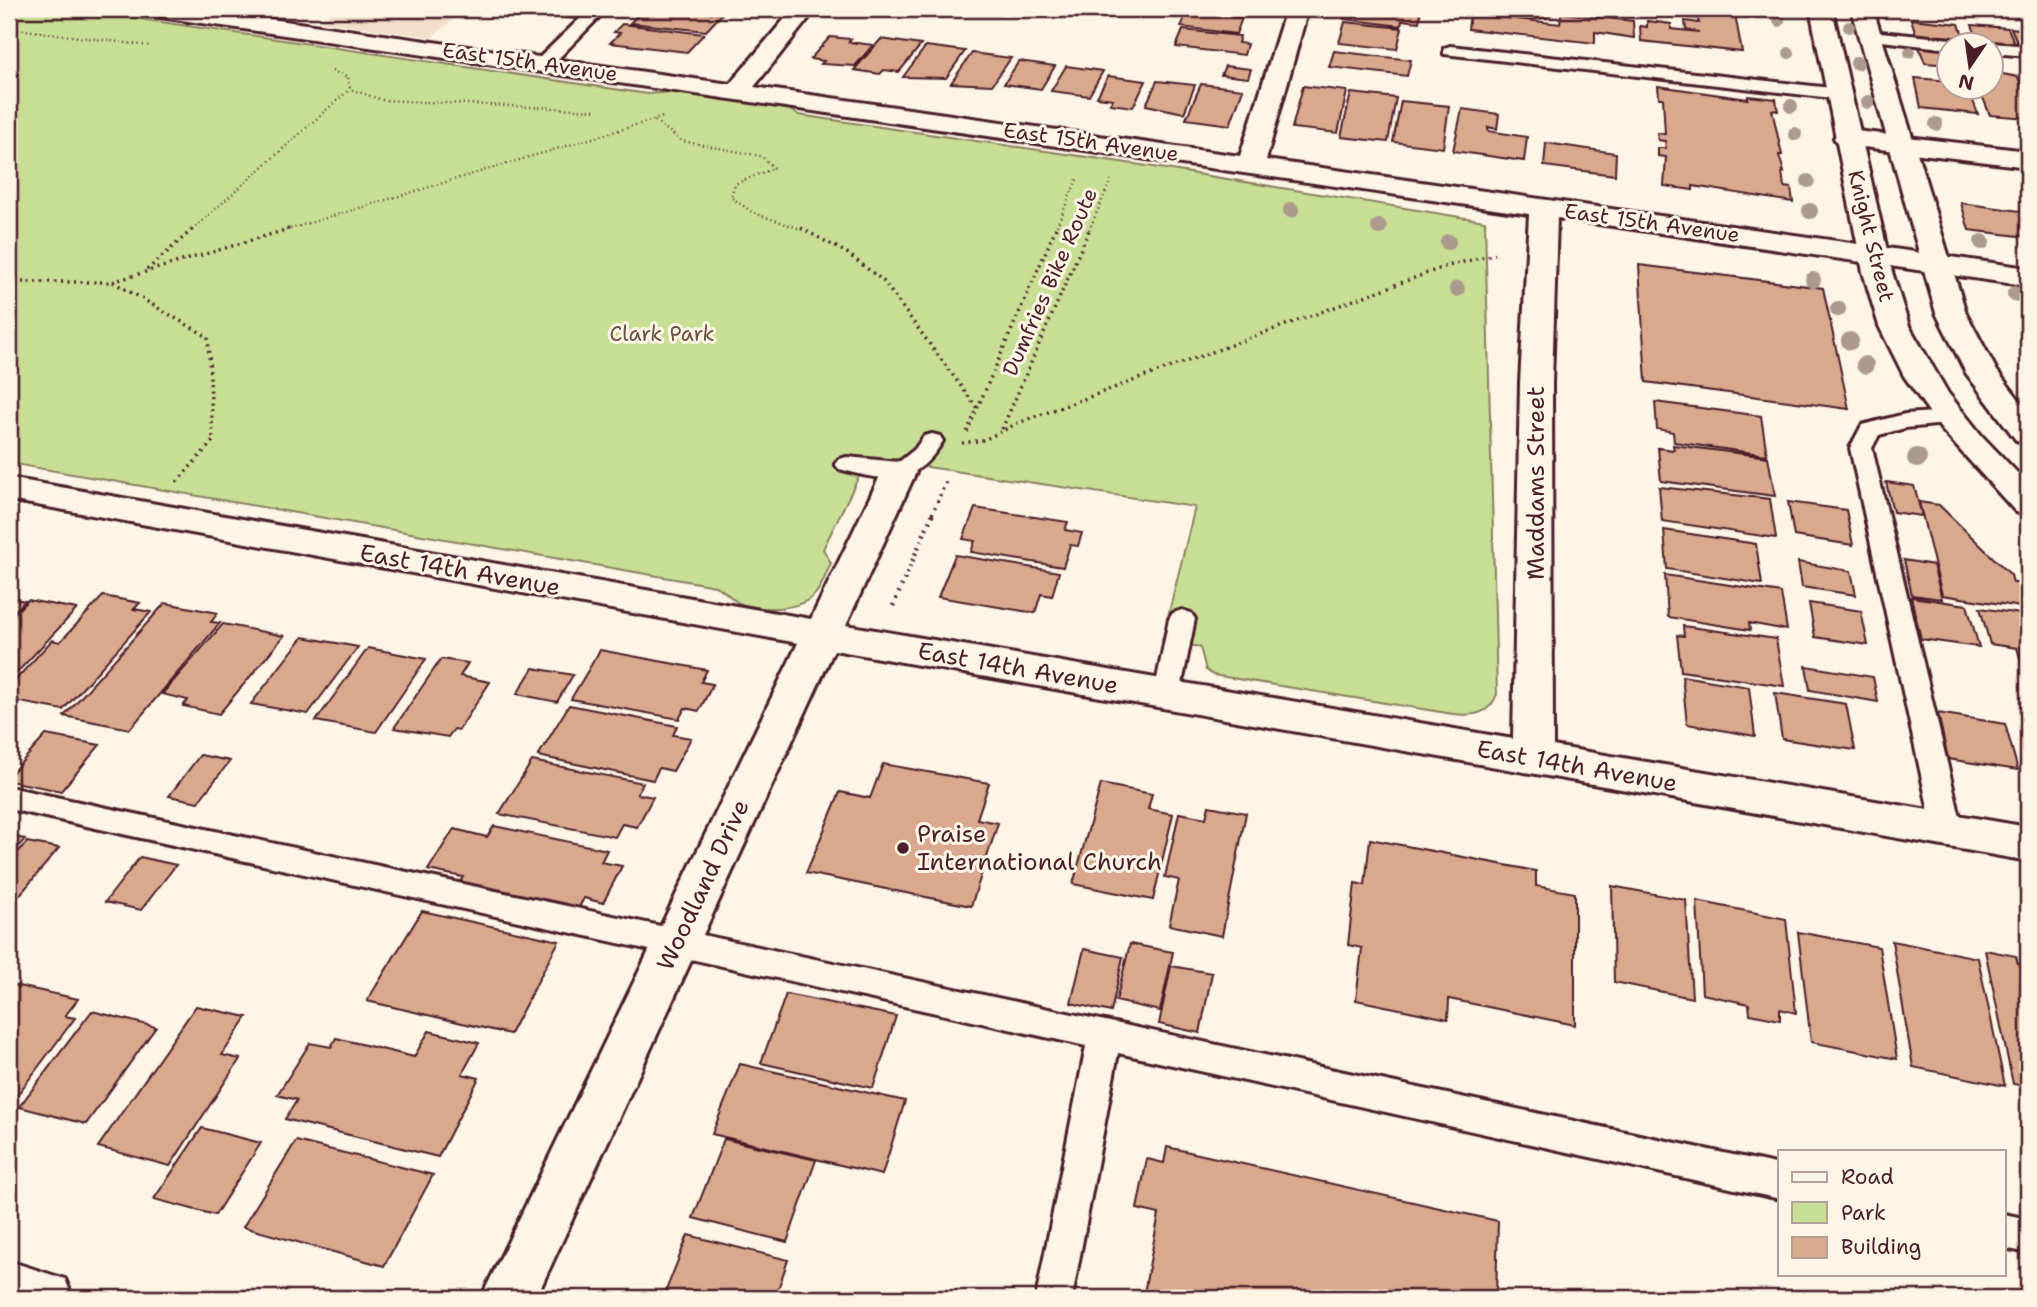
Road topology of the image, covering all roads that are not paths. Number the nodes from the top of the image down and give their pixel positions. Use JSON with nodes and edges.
{"nodes":[{"id":1,"x":153,"y":9,"type":"edge"},
{"id":2,"x":599,"y":9,"type":"edge"},
{"id":3,"x":805,"y":9,"type":"edge"},
{"id":4,"x":1297,"y":9,"type":"edge"},
{"id":5,"x":1510,"y":9,"type":"edge"},
{"id":6,"x":1544,"y":9,"type":"edge"},
{"id":7,"x":1821,"y":9,"type":"edge"},
{"id":8,"x":1862,"y":9,"type":"edge"},
{"id":9,"x":1870,"y":36,"type":"junction"},
{"id":10,"x":1936,"y":43,"type":"edge"},
{"id":11,"x":2006,"y":49,"type":"edge"},
{"id":12,"x":1450,"y":51,"type":"dead end"},
{"id":13,"x":2028,"y":51,"type":"edge"},
{"id":14,"x":543,"y":64,"type":"junction"},
{"id":15,"x":737,"y":92,"type":"junction"},
{"id":16,"x":1840,"y":94,"type":"junction"},
{"id":17,"x":1847,"y":138,"type":"junction"},
{"id":18,"x":1904,"y":145,"type":"junction"},
{"id":19,"x":2028,"y":159,"type":"edge"},
{"id":20,"x":1251,"y":165,"type":"junction"},
{"id":21,"x":1543,"y":207,"type":"junction"},
{"id":22,"x":1873,"y":254,"type":"junction"},
{"id":23,"x":1936,"y":263,"type":"junction"},
{"id":24,"x":2028,"y":277,"type":"edge"},
{"id":25,"x":1949,"y":418,"type":"junction"},
{"id":26,"x":2027,"y":430,"type":"edge"},
{"id":27,"x":932,"y":441,"type":"dead end"},
{"id":28,"x":847,"y":464,"type":"dead end"},
{"id":29,"x":899,"y":472,"type":"junction"},
{"id":30,"x":9,"y":489,"type":"edge"},
{"id":31,"x":2028,"y":504,"type":"edge"},
{"id":32,"x":1182,"y":619,"type":"dead end"},
{"id":33,"x":823,"y":635,"type":"junction"},
{"id":34,"x":1167,"y":694,"type":"junction"},
{"id":35,"x":1533,"y":758,"type":"junction"},
{"id":36,"x":9,"y":798,"type":"edge"},
{"id":37,"x":1948,"y":830,"type":"junction"},
{"id":38,"x":2028,"y":844,"type":"edge"},
{"id":39,"x":675,"y":945,"type":"junction"},
{"id":40,"x":1105,"y":1035,"type":"junction"},
{"id":41,"x":1778,"y":1182,"type":"edge"},
{"id":42,"x":2006,"y":1231,"type":"edge"},
{"id":43,"x":2028,"y":1236,"type":"edge"},
{"id":44,"x":9,"y":1288,"type":"edge"},
{"id":45,"x":47,"y":1298,"type":"edge"},
{"id":46,"x":508,"y":1298,"type":"edge"},
{"id":47,"x":1054,"y":1298,"type":"edge"}],
"edges":[{"from":1,"to":14,"type":"street","name":"East 15th Avenue"},
{"from":2,"to":14,"type":"lane"},
{"from":3,"to":15,"type":"street"},
{"from":4,"to":20,"type":"street"},
{"from":5,"to":6,"type":"lane"},
{"from":7,"to":16,"type":"street","name":"Knight Street"},
{"from":8,"to":9,"type":"street"},
{"from":9,"to":10,"type":"lane"},
{"from":9,"to":18,"type":"street"},
{"from":11,"to":13,"type":"lane"},
{"from":12,"to":16,"type":"lane"},
{"from":14,"to":15,"type":"street","name":"East 15th Avenue"},
{"from":15,"to":20,"type":"street","name":"East 15th Avenue"},
{"from":16,"to":17,"type":"street","name":"Knight Street"},
{"from":17,"to":18,"type":"street"},
{"from":17,"to":22,"type":"street","name":"Knight Street"},
{"from":18,"to":19,"type":"street"},
{"from":18,"to":23,"type":"street"},
{"from":20,"to":21,"type":"street","name":"East 15th Avenue"},
{"from":21,"to":22,"type":"street","name":"East 15th Avenue"},
{"from":21,"to":35,"type":"street","name":"Maddams Street"},
{"from":22,"to":23,"type":"street","name":"East 15th Avenue"},
{"from":22,"to":25,"type":"street","name":"Knight Street"},
{"from":23,"to":24,"type":"street","name":"East 15th Avenue"},
{"from":23,"to":26,"type":"street"},
{"from":25,"to":31,"type":"street","name":"Knight Street"},
{"from":25,"to":37,"type":"lane"},
{"from":27,"to":29,"type":"lane"},
{"from":28,"to":29,"type":"lane"},
{"from":29,"to":33,"type":"street","name":"Woodland Drive"},
{"from":30,"to":33,"type":"street","name":"East 14th Avenue"},
{"from":32,"to":34,"type":"lane"},
{"from":33,"to":34,"type":"street","name":"East 14th Avenue"},
{"from":33,"to":39,"type":"street","name":"Woodland Drive"},
{"from":34,"to":35,"type":"street","name":"East 14th Avenue"},
{"from":35,"to":37,"type":"street","name":"East 14th Avenue"},
{"from":36,"to":39,"type":"lane"},
{"from":37,"to":38,"type":"street","name":"East 14th Avenue"},
{"from":39,"to":40,"type":"lane"},
{"from":39,"to":46,"type":"street","name":"Woodland Drive"},
{"from":40,"to":41,"type":"lane"},
{"from":40,"to":47,"type":"lane"},
{"from":42,"to":43,"type":"lane"},
{"from":44,"to":45,"type":"street"}]}
